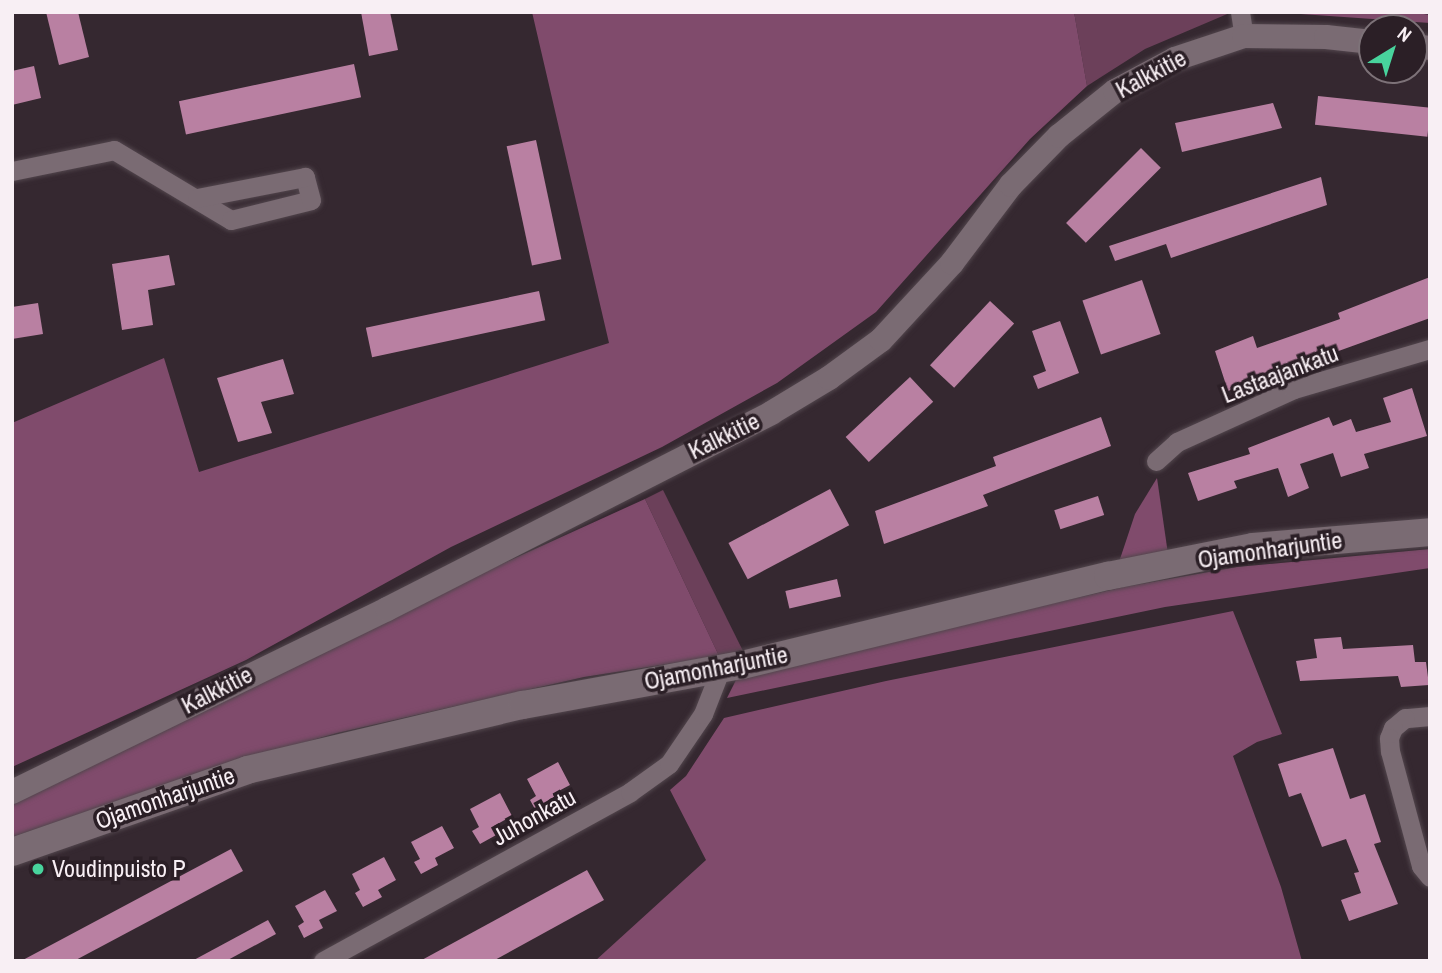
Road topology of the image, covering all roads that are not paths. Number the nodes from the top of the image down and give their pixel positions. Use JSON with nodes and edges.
{"nodes":[{"id":1,"x":1242,"y":24,"type":"edge"},
{"id":2,"x":1358,"y":40,"type":"edge"},
{"id":3,"x":12,"y":171,"type":"edge"},
{"id":4,"x":197,"y":198,"type":"junction"},
{"id":5,"x":1430,"y":349,"type":"edge"},
{"id":6,"x":1156,"y":461,"type":"dead end"},
{"id":7,"x":1430,"y":532,"type":"edge"},
{"id":8,"x":721,"y":668,"type":"junction"},
{"id":9,"x":1430,"y":716,"type":"edge"},
{"id":10,"x":12,"y":792,"type":"edge"},
{"id":11,"x":12,"y":852,"type":"edge"},
{"id":12,"x":1430,"y":877,"type":"edge"},
{"id":13,"x":323,"y":961,"type":"edge"}],
"edges":[{"from":1,"to":2,"type":"street","name":"Kalkkitie"},
{"from":1,"to":10,"type":"street","name":"Kalkkitie"},
{"from":3,"to":4,"type":"street"},
{"from":4,"to":4,"type":"street"},
{"from":5,"to":6,"type":"street","name":"Lastaajankatu"},
{"from":7,"to":8,"type":"main road","name":"Ojamonharjuntie"},
{"from":8,"to":11,"type":"main road","name":"Ojamonharjuntie"},
{"from":8,"to":13,"type":"street","name":"Juhonkatu"},
{"from":9,"to":12,"type":"street"}]}
